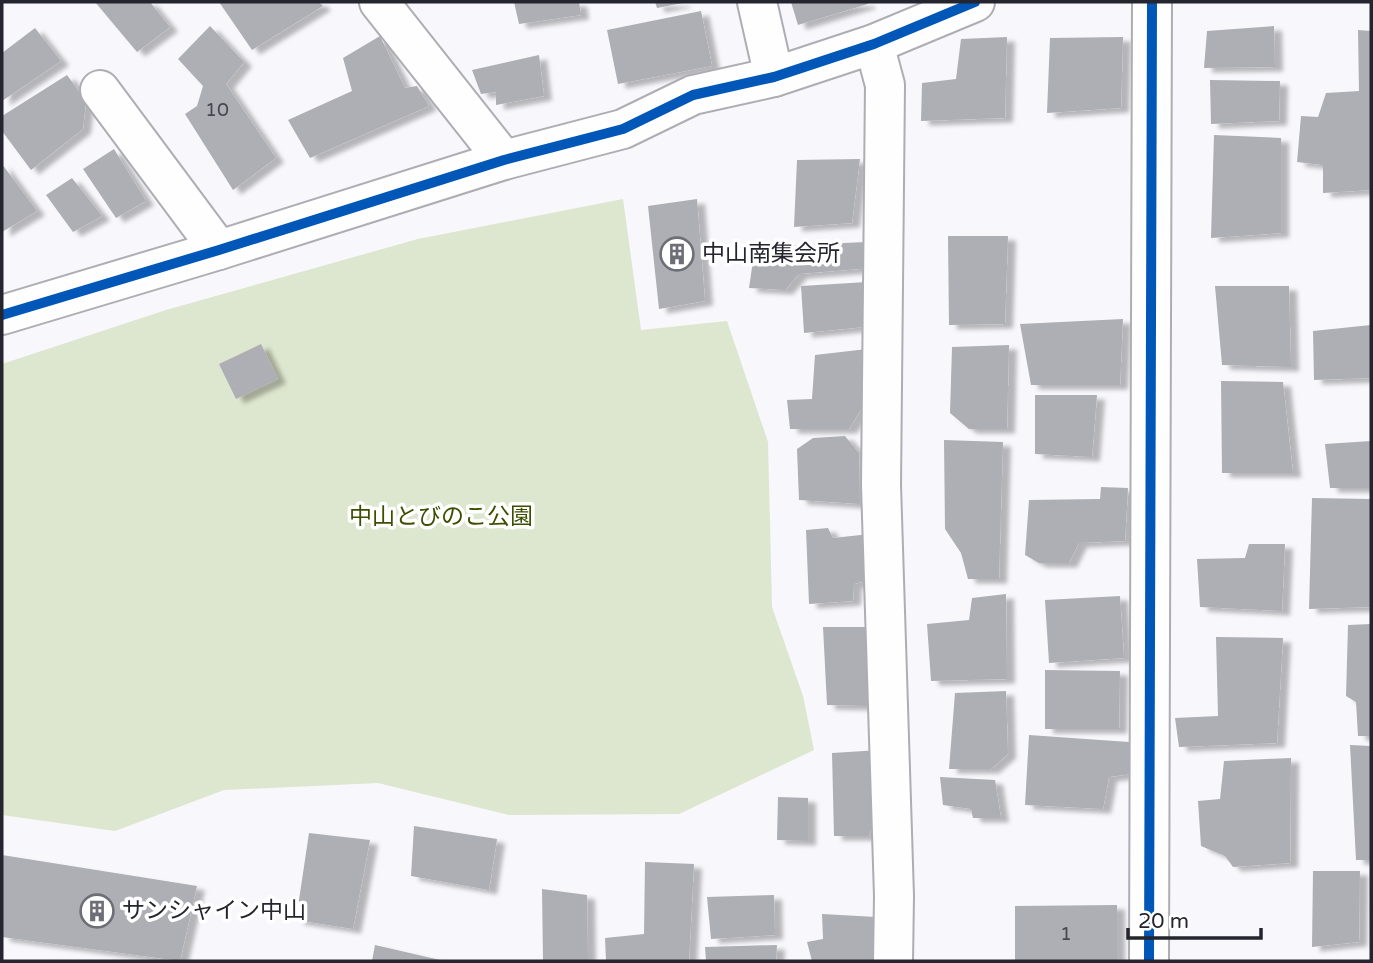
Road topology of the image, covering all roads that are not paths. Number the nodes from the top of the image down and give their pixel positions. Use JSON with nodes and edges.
{"nodes":[{"id":1,"x":379,"y":2,"type":"edge"},
{"id":2,"x":757,"y":2,"type":"edge"},
{"id":3,"x":975,"y":2,"type":"edge"},
{"id":4,"x":1152,"y":2,"type":"edge"},
{"id":5,"x":874,"y":44,"type":"junction"},
{"id":6,"x":774,"y":77,"type":"junction"},
{"id":7,"x":100,"y":90,"type":"dead end"},
{"id":8,"x":504,"y":160,"type":"junction"},
{"id":9,"x":219,"y":250,"type":"junction"},
{"id":10,"x":2,"y":315,"type":"edge"},
{"id":11,"x":893,"y":961,"type":"edge"},
{"id":12,"x":1149,"y":961,"type":"edge"}],
"edges":[{"from":1,"to":8,"type":"street"},
{"from":2,"to":6,"type":"street"},
{"from":3,"to":5,"type":"street"},
{"from":4,"to":12,"type":"street"},
{"from":5,"to":6,"type":"street"},
{"from":5,"to":11,"type":"street"},
{"from":6,"to":8,"type":"street"},
{"from":7,"to":9,"type":"street"},
{"from":8,"to":9,"type":"street"},
{"from":9,"to":10,"type":"street"}]}
